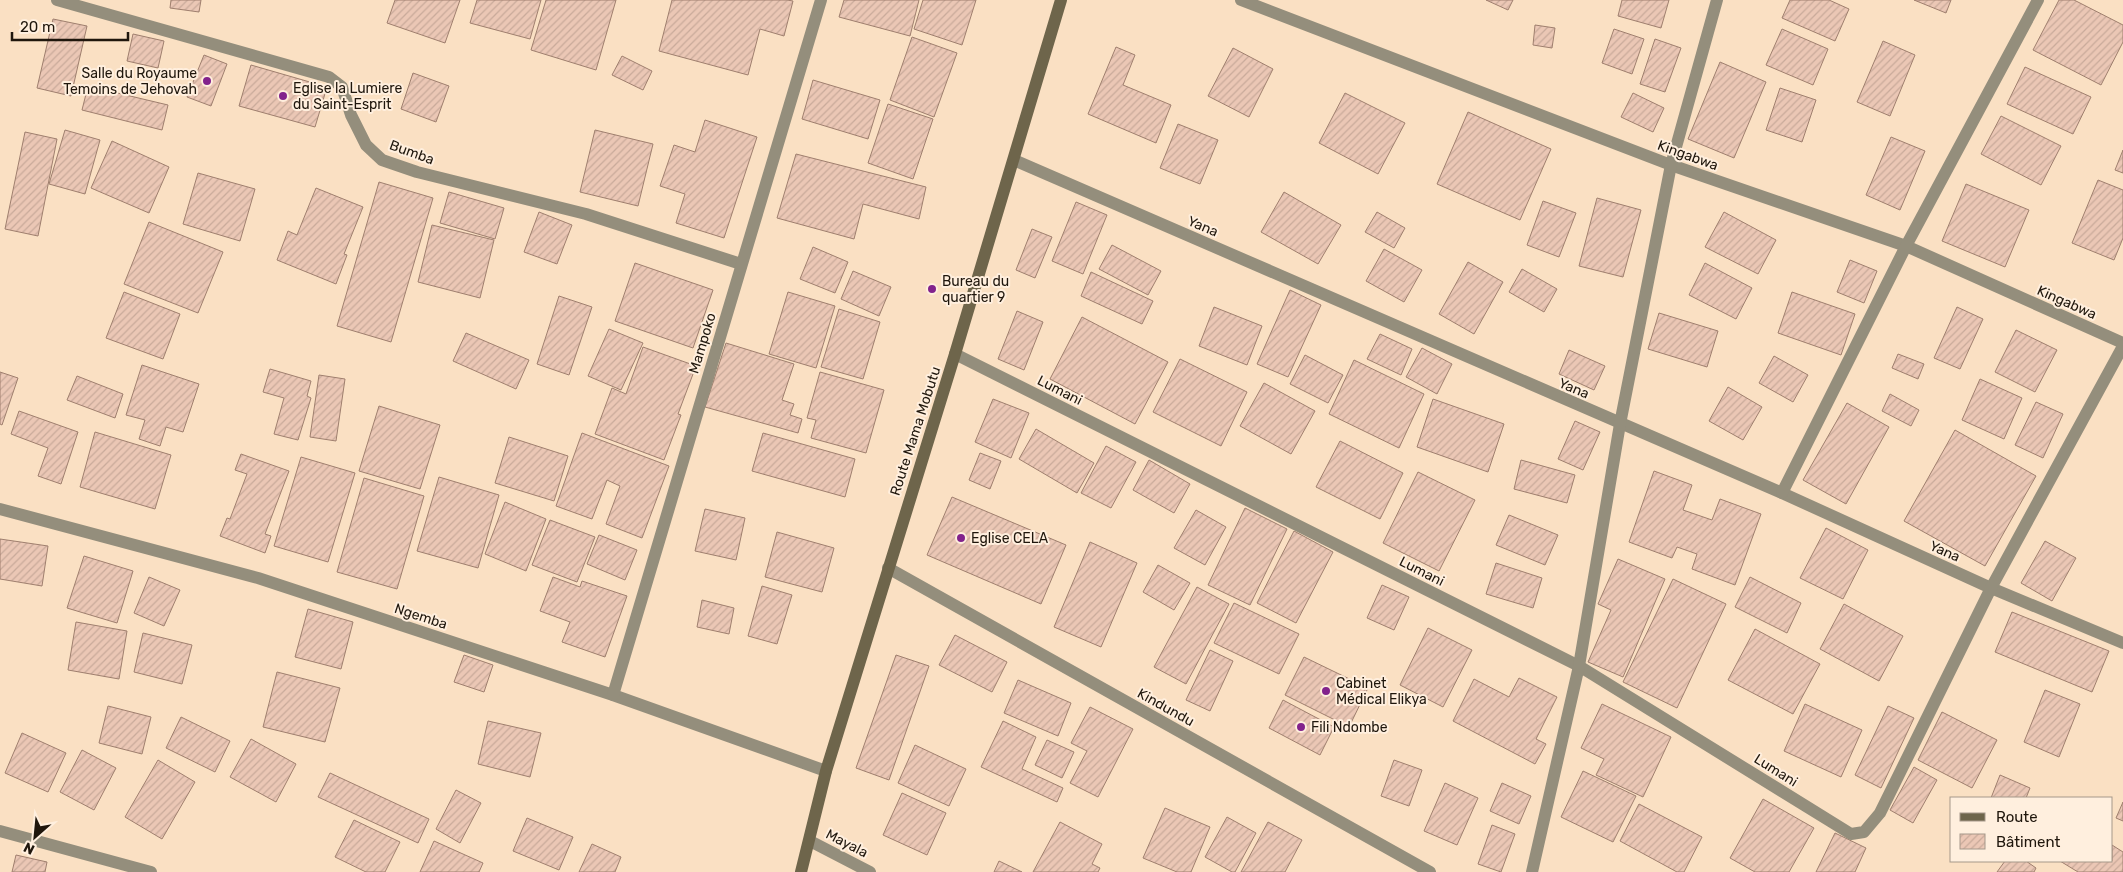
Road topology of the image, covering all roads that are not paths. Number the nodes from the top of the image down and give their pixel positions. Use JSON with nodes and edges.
{"nodes":[{"id":1,"x":57,"y":0,"type":"edge"},
{"id":2,"x":821,"y":0,"type":"edge"},
{"id":3,"x":1060,"y":0,"type":"edge"},
{"id":4,"x":1241,"y":0,"type":"edge"},
{"id":5,"x":1717,"y":0,"type":"edge"},
{"id":6,"x":2038,"y":0,"type":"edge"},
{"id":7,"x":1014,"y":160,"type":"junction"},
{"id":8,"x":1671,"y":165,"type":"junction"},
{"id":9,"x":1906,"y":246,"type":"junction"},
{"id":10,"x":741,"y":264,"type":"junction"},
{"id":11,"x":2123,"y":344,"type":"edge"},
{"id":12,"x":955,"y":354,"type":"junction"},
{"id":13,"x":1620,"y":424,"type":"junction"},
{"id":14,"x":1782,"y":493,"type":"junction"},
{"id":15,"x":0,"y":509,"type":"edge"},
{"id":16,"x":888,"y":568,"type":"junction"},
{"id":17,"x":1991,"y":588,"type":"junction"},
{"id":18,"x":2123,"y":642,"type":"edge"},
{"id":19,"x":1579,"y":666,"type":"junction"},
{"id":20,"x":613,"y":695,"type":"junction"},
{"id":21,"x":826,"y":771,"type":"junction"},
{"id":22,"x":0,"y":831,"type":"edge"},
{"id":23,"x":810,"y":841,"type":"junction"},
{"id":24,"x":151,"y":872,"type":"edge"},
{"id":25,"x":801,"y":872,"type":"edge"},
{"id":26,"x":870,"y":872,"type":"edge"},
{"id":27,"x":1430,"y":872,"type":"edge"},
{"id":28,"x":1532,"y":872,"type":"edge"}],
"edges":[{"from":1,"to":10,"type":"street","name":"Bumba"},
{"from":2,"to":10,"type":"street","name":"Mampoko"},
{"from":3,"to":7,"type":"street","name":"Route Mama Mobutu"},
{"from":4,"to":8,"type":"street","name":"Kingabwa"},
{"from":5,"to":8,"type":"street"},
{"from":6,"to":9,"type":"street"},
{"from":7,"to":12,"type":"street","name":"Route Mama Mobutu"},
{"from":7,"to":13,"type":"street","name":"Yana"},
{"from":8,"to":9,"type":"street","name":"Kingabwa"},
{"from":8,"to":13,"type":"street"},
{"from":9,"to":11,"type":"street","name":"Kingabwa"},
{"from":9,"to":14,"type":"street"},
{"from":10,"to":20,"type":"street","name":"Mampoko"},
{"from":11,"to":17,"type":"street"},
{"from":12,"to":16,"type":"street","name":"Route Mama Mobutu"},
{"from":12,"to":19,"type":"street","name":"Lumani"},
{"from":13,"to":14,"type":"street","name":"Yana"},
{"from":13,"to":19,"type":"street"},
{"from":14,"to":17,"type":"street","name":"Yana"},
{"from":15,"to":20,"type":"street","name":"Ngemba"},
{"from":16,"to":21,"type":"street","name":"Route Mama Mobutu"},
{"from":16,"to":27,"type":"street","name":"Kindundu"},
{"from":17,"to":18,"type":"street","name":"Yana"},
{"from":17,"to":19,"type":"street","name":"Lumani"},
{"from":19,"to":28,"type":"street"},
{"from":20,"to":21,"type":"street","name":"Ngemba"},
{"from":21,"to":23,"type":"street","name":"Route Mama Mobutu"},
{"from":22,"to":24,"type":"street"},
{"from":23,"to":25,"type":"street","name":"Route Mama Mobutu"},
{"from":23,"to":26,"type":"street","name":"Mayala"}]}
